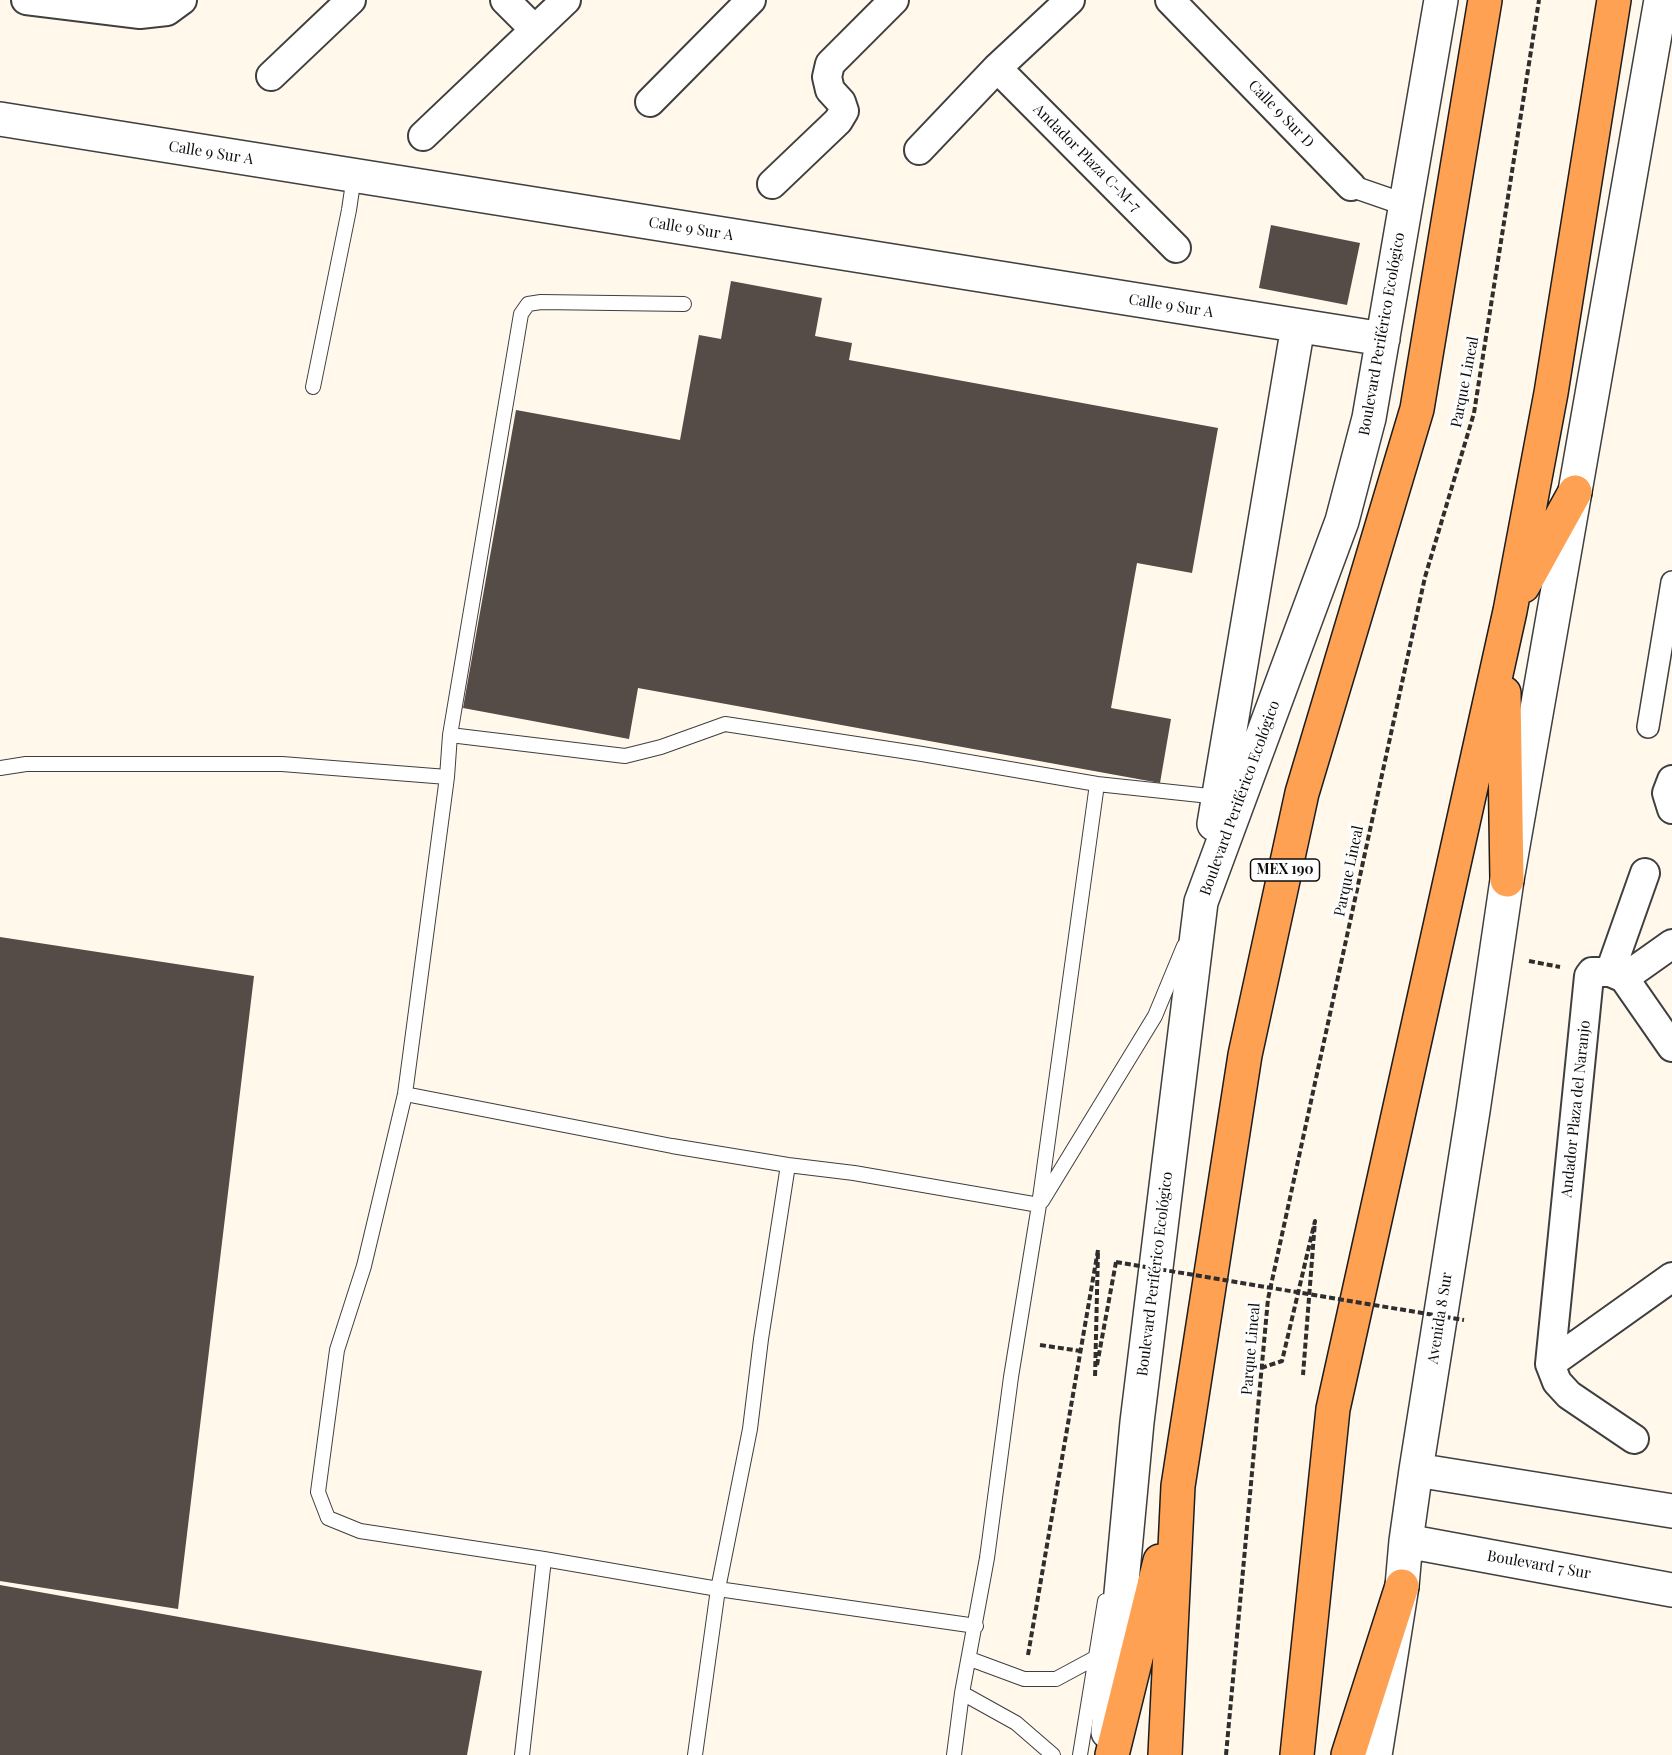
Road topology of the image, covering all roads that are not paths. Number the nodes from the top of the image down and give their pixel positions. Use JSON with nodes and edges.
{"nodes":[{"id":1,"x":26,"y":0,"type":"edge"},
{"id":2,"x":351,"y":0,"type":"edge"},
{"id":3,"x":505,"y":0,"type":"edge"},
{"id":4,"x":566,"y":0,"type":"edge"},
{"id":5,"x":752,"y":0,"type":"edge"},
{"id":6,"x":894,"y":0,"type":"edge"},
{"id":7,"x":1070,"y":0,"type":"edge"},
{"id":8,"x":1170,"y":0,"type":"edge"},
{"id":9,"x":1441,"y":0,"type":"edge"},
{"id":10,"x":1485,"y":0,"type":"edge"},
{"id":11,"x":1614,"y":0,"type":"edge"},
{"id":12,"x":1661,"y":0,"type":"edge"},
{"id":13,"x":175,"y":5,"type":"edge"},
{"id":14,"x":534,"y":29,"type":"junction"},
{"id":15,"x":997,"y":68,"type":"junction"},
{"id":16,"x":271,"y":76,"type":"dead end"},
{"id":17,"x":650,"y":102,"type":"dead end"},
{"id":18,"x":0,"y":119,"type":"edge"},
{"id":19,"x":423,"y":136,"type":"dead end"},
{"id":20,"x":920,"y":150,"type":"dead end"},
{"id":21,"x":354,"y":176,"type":"junction"},
{"id":22,"x":772,"y":184,"type":"dead end"},
{"id":23,"x":1351,"y":186,"type":"joint"},
{"id":24,"x":1406,"y":205,"type":"junction"},
{"id":25,"x":1176,"y":248,"type":"dead end"},
{"id":26,"x":684,"y":304,"type":"dead end"},
{"id":27,"x":1298,"y":326,"type":"junction"},
{"id":28,"x":1383,"y":339,"type":"junction"},
{"id":29,"x":313,"y":387,"type":"dead end"},
{"id":30,"x":1575,"y":492,"type":"junction"},
{"id":31,"x":1672,"y":582,"type":"edge"},
{"id":32,"x":1507,"y":624,"type":"junction"},
{"id":33,"x":1648,"y":727,"type":"dead end"},
{"id":34,"x":450,"y":735,"type":"junction"},
{"id":35,"x":0,"y":768,"type":"edge"},
{"id":36,"x":447,"y":777,"type":"junction"},
{"id":37,"x":1097,"y":784,"type":"junction"},
{"id":38,"x":1219,"y":797,"type":"junction"},
{"id":39,"x":1645,"y":873,"type":"dead end"},
{"id":40,"x":1507,"y":880,"type":"junction"},
{"id":41,"x":1201,"y":902,"type":"junction"},
{"id":42,"x":1672,"y":944,"type":"edge"},
{"id":43,"x":1609,"y":974,"type":"junction"},
{"id":44,"x":1672,"y":1047,"type":"edge"},
{"id":45,"x":405,"y":1094,"type":"junction"},
{"id":46,"x":788,"y":1165,"type":"junction"},
{"id":47,"x":1039,"y":1205,"type":"junction"},
{"id":48,"x":1672,"y":1277,"type":"edge"},
{"id":49,"x":1550,"y":1364,"type":"junction"},
{"id":50,"x":1137,"y":1422,"type":"junction"},
{"id":51,"x":1634,"y":1439,"type":"dead end"},
{"id":52,"x":1416,"y":1470,"type":"junction"},
{"id":53,"x":1178,"y":1486,"type":"junction"},
{"id":54,"x":1672,"y":1511,"type":"edge"},
{"id":55,"x":1406,"y":1541,"type":"junction"},
{"id":56,"x":544,"y":1559,"type":"junction"},
{"id":57,"x":1402,"y":1586,"type":"junction"},
{"id":58,"x":718,"y":1589,"type":"junction"},
{"id":59,"x":1672,"y":1590,"type":"edge"},
{"id":60,"x":976,"y":1626,"type":"junction"},
{"id":61,"x":1095,"y":1658,"type":"junction"},
{"id":62,"x":969,"y":1659,"type":"junction"},
{"id":63,"x":963,"y":1693,"type":"junction"},
{"id":64,"x":522,"y":1755,"type":"edge"},
{"id":65,"x":694,"y":1755,"type":"edge"},
{"id":66,"x":954,"y":1755,"type":"edge"},
{"id":67,"x":1053,"y":1755,"type":"edge"},
{"id":68,"x":1080,"y":1755,"type":"edge"},
{"id":69,"x":1106,"y":1755,"type":"edge"},
{"id":70,"x":1113,"y":1755,"type":"edge"},
{"id":71,"x":1165,"y":1755,"type":"edge"},
{"id":72,"x":1297,"y":1755,"type":"edge"},
{"id":73,"x":1348,"y":1755,"type":"edge"},
{"id":74,"x":1375,"y":1755,"type":"edge"}],
"edges":[{"from":1,"to":13,"type":"street"},
{"from":2,"to":16,"type":"street"},
{"from":3,"to":14,"type":"street"},
{"from":4,"to":14,"type":"street"},
{"from":5,"to":17,"type":"street"},
{"from":6,"to":22,"type":"street"},
{"from":7,"to":15,"type":"street"},
{"from":8,"to":23,"type":"street","name":"Calle 9 Sur D"},
{"from":9,"to":24,"type":"street","name":"Boulevard Periférico Ecológico"},
{"from":10,"to":53,"type":"highway","number":"MEX 190"},
{"from":11,"to":32,"type":"highway"},
{"from":12,"to":30,"type":"street"},
{"from":14,"to":19,"type":"street"},
{"from":15,"to":20,"type":"street"},
{"from":15,"to":25,"type":"street","name":"Andador Plaza C-M-7"},
{"from":18,"to":21,"type":"street","name":"Calle 9 Sur A"},
{"from":21,"to":27,"type":"street","name":"Calle 9 Sur A"},
{"from":21,"to":29,"type":"lane"},
{"from":23,"to":24,"type":"street","name":"Calle 9 Sur D"},
{"from":24,"to":28,"type":"street","name":"Boulevard Periférico Ecológico"},
{"from":26,"to":34,"type":"lane"},
{"from":27,"to":28,"type":"street","name":"Calle 9 Sur A"},
{"from":27,"to":38,"type":"street"},
{"from":28,"to":41,"type":"street","name":"Boulevard Periférico Ecológico"},
{"from":30,"to":32,"type":"highway"},
{"from":30,"to":40,"type":"street"},
{"from":31,"to":33,"type":"street"},
{"from":32,"to":40,"type":"highway"},
{"from":32,"to":72,"type":"highway"},
{"from":34,"to":36,"type":"lane"},
{"from":34,"to":37,"type":"lane"},
{"from":35,"to":36,"type":"lane"},
{"from":36,"to":45,"type":"lane"},
{"from":37,"to":38,"type":"lane"},
{"from":37,"to":47,"type":"lane"},
{"from":38,"to":41,"type":"street"},
{"from":39,"to":43,"type":"street","name":"Andador Plaza del Naranjo"},
{"from":40,"to":52,"type":"street","name":"Avenida 8 Sur"},
{"from":41,"to":47,"type":"lane"},
{"from":41,"to":50,"type":"street","name":"Boulevard Periférico Ecológico"},
{"from":42,"to":43,"type":"street"},
{"from":43,"to":44,"type":"street"},
{"from":43,"to":49,"type":"street","name":"Andador Plaza del Naranjo"},
{"from":45,"to":46,"type":"lane"},
{"from":45,"to":56,"type":"lane"},
{"from":46,"to":47,"type":"lane"},
{"from":46,"to":58,"type":"lane"},
{"from":47,"to":60,"type":"lane"},
{"from":48,"to":49,"type":"street"},
{"from":49,"to":51,"type":"street"},
{"from":50,"to":61,"type":"lane"},
{"from":50,"to":69,"type":"street","name":"Boulevard Periférico Ecológico"},
{"from":52,"to":54,"type":"street"},
{"from":52,"to":55,"type":"street","name":"Avenida 8 Sur"},
{"from":53,"to":70,"type":"highway"},
{"from":53,"to":71,"type":"highway","number":"MEX 190"},
{"from":55,"to":57,"type":"street","name":"Avenida 8 Sur"},
{"from":55,"to":59,"type":"street","name":"Boulevard 7 Sur"},
{"from":56,"to":58,"type":"lane"},
{"from":56,"to":64,"type":"lane"},
{"from":57,"to":73,"type":"highway"},
{"from":57,"to":74,"type":"street","name":"Avenida 8 Sur"},
{"from":58,"to":60,"type":"lane"},
{"from":58,"to":65,"type":"lane"},
{"from":60,"to":62,"type":"lane"},
{"from":61,"to":62,"type":"lane"},
{"from":61,"to":68,"type":"lane"},
{"from":62,"to":63,"type":"lane"},
{"from":63,"to":66,"type":"lane"},
{"from":63,"to":67,"type":"lane"}]}
